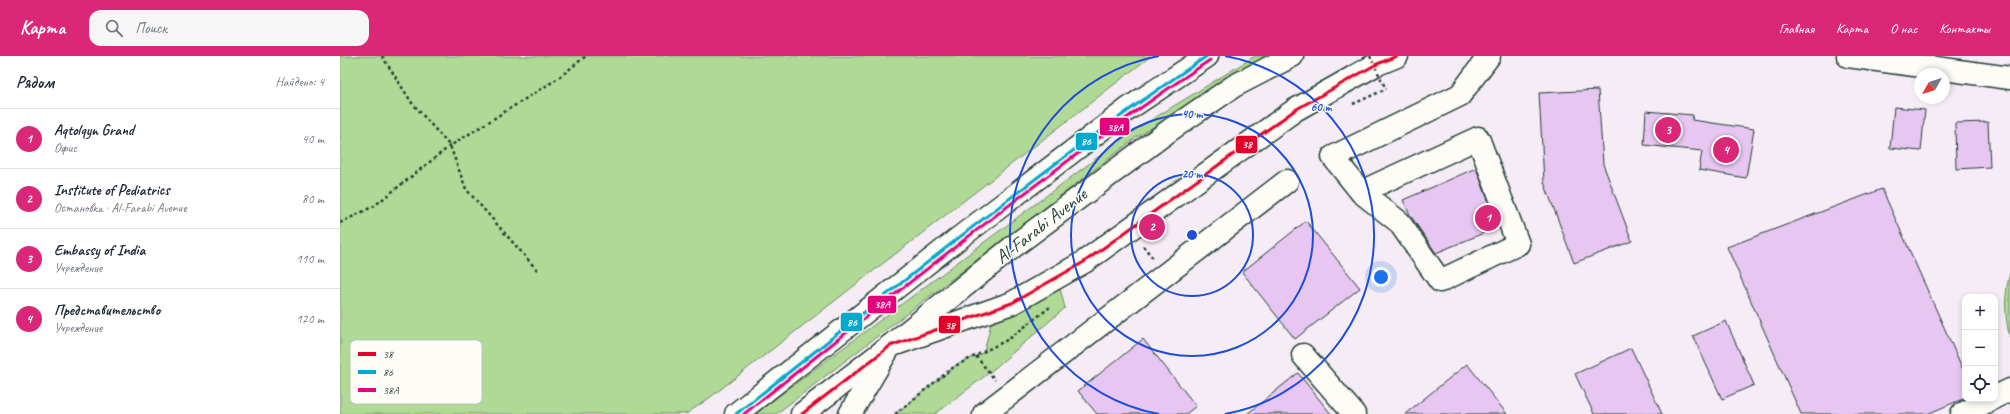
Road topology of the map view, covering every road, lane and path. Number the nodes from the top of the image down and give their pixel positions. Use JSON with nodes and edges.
{"nodes":[{"id":1,"x":382,"y":56,"type":"edge"},
{"id":2,"x":586,"y":56,"type":"edge"},
{"id":3,"x":1207,"y":56,"type":"edge"},
{"id":4,"x":1292,"y":56,"type":"edge"},
{"id":5,"x":1370,"y":56,"type":"edge"},
{"id":6,"x":1396,"y":56,"type":"edge"},
{"id":7,"x":1489,"y":56,"type":"edge"},
{"id":8,"x":1848,"y":56,"type":"edge"},
{"id":9,"x":2010,"y":78,"type":"edge"},
{"id":10,"x":1386,"y":89,"type":"dead end"},
{"id":11,"x":450,"y":146,"type":"junction"},
{"id":12,"x":1287,"y":182,"type":"dead end"},
{"id":13,"x":1361,"y":192,"type":"junction"},
{"id":14,"x":340,"y":222,"type":"edge"},
{"id":15,"x":1138,"y":240,"type":"dead end"},
{"id":16,"x":1158,"y":264,"type":"dead end"},
{"id":17,"x":538,"y":270,"type":"dead end"},
{"id":18,"x":890,"y":346,"type":"junction"},
{"id":19,"x":1303,"y":355,"type":"dead end"},
{"id":20,"x":976,"y":356,"type":"dead end"},
{"id":21,"x":996,"y":382,"type":"dead end"},
{"id":22,"x":2010,"y":390,"type":"edge"},
{"id":23,"x":1998,"y":396,"type":"edge"},
{"id":24,"x":1986,"y":402,"type":"edge"},
{"id":25,"x":736,"y":414,"type":"edge"},
{"id":26,"x":802,"y":414,"type":"edge"},
{"id":27,"x":850,"y":414,"type":"edge"},
{"id":28,"x":984,"y":414,"type":"edge"},
{"id":29,"x":1354,"y":414,"type":"edge"},
{"id":30,"x":1962,"y":414,"type":"edge"}],
"edges":[{"from":1,"to":11,"type":"path"},
{"from":2,"to":11,"type":"path"},
{"from":3,"to":25,"type":"main road","name":"Al-Farabi Avenue"},
{"from":4,"to":18,"type":"main road","name":"Al-Farabi Avenue"},
{"from":5,"to":10,"type":"path","bridge":true},
{"from":6,"to":18,"type":"main road"},
{"from":7,"to":13,"type":"main road"},
{"from":8,"to":9,"type":"main road"},
{"from":11,"to":14,"type":"path"},
{"from":11,"to":17,"type":"path"},
{"from":12,"to":28,"type":"main road"},
{"from":13,"to":13,"type":"main road"},
{"from":15,"to":16,"type":"path"},
{"from":18,"to":26,"type":"main road","name":"Al-Farabi Avenue"},
{"from":18,"to":27,"type":"main road"},
{"from":19,"to":29,"type":"main road"},
{"from":20,"to":21,"type":"path"},
{"from":22,"to":23,"type":"main road"},
{"from":24,"to":30,"type":"main road"}]}
